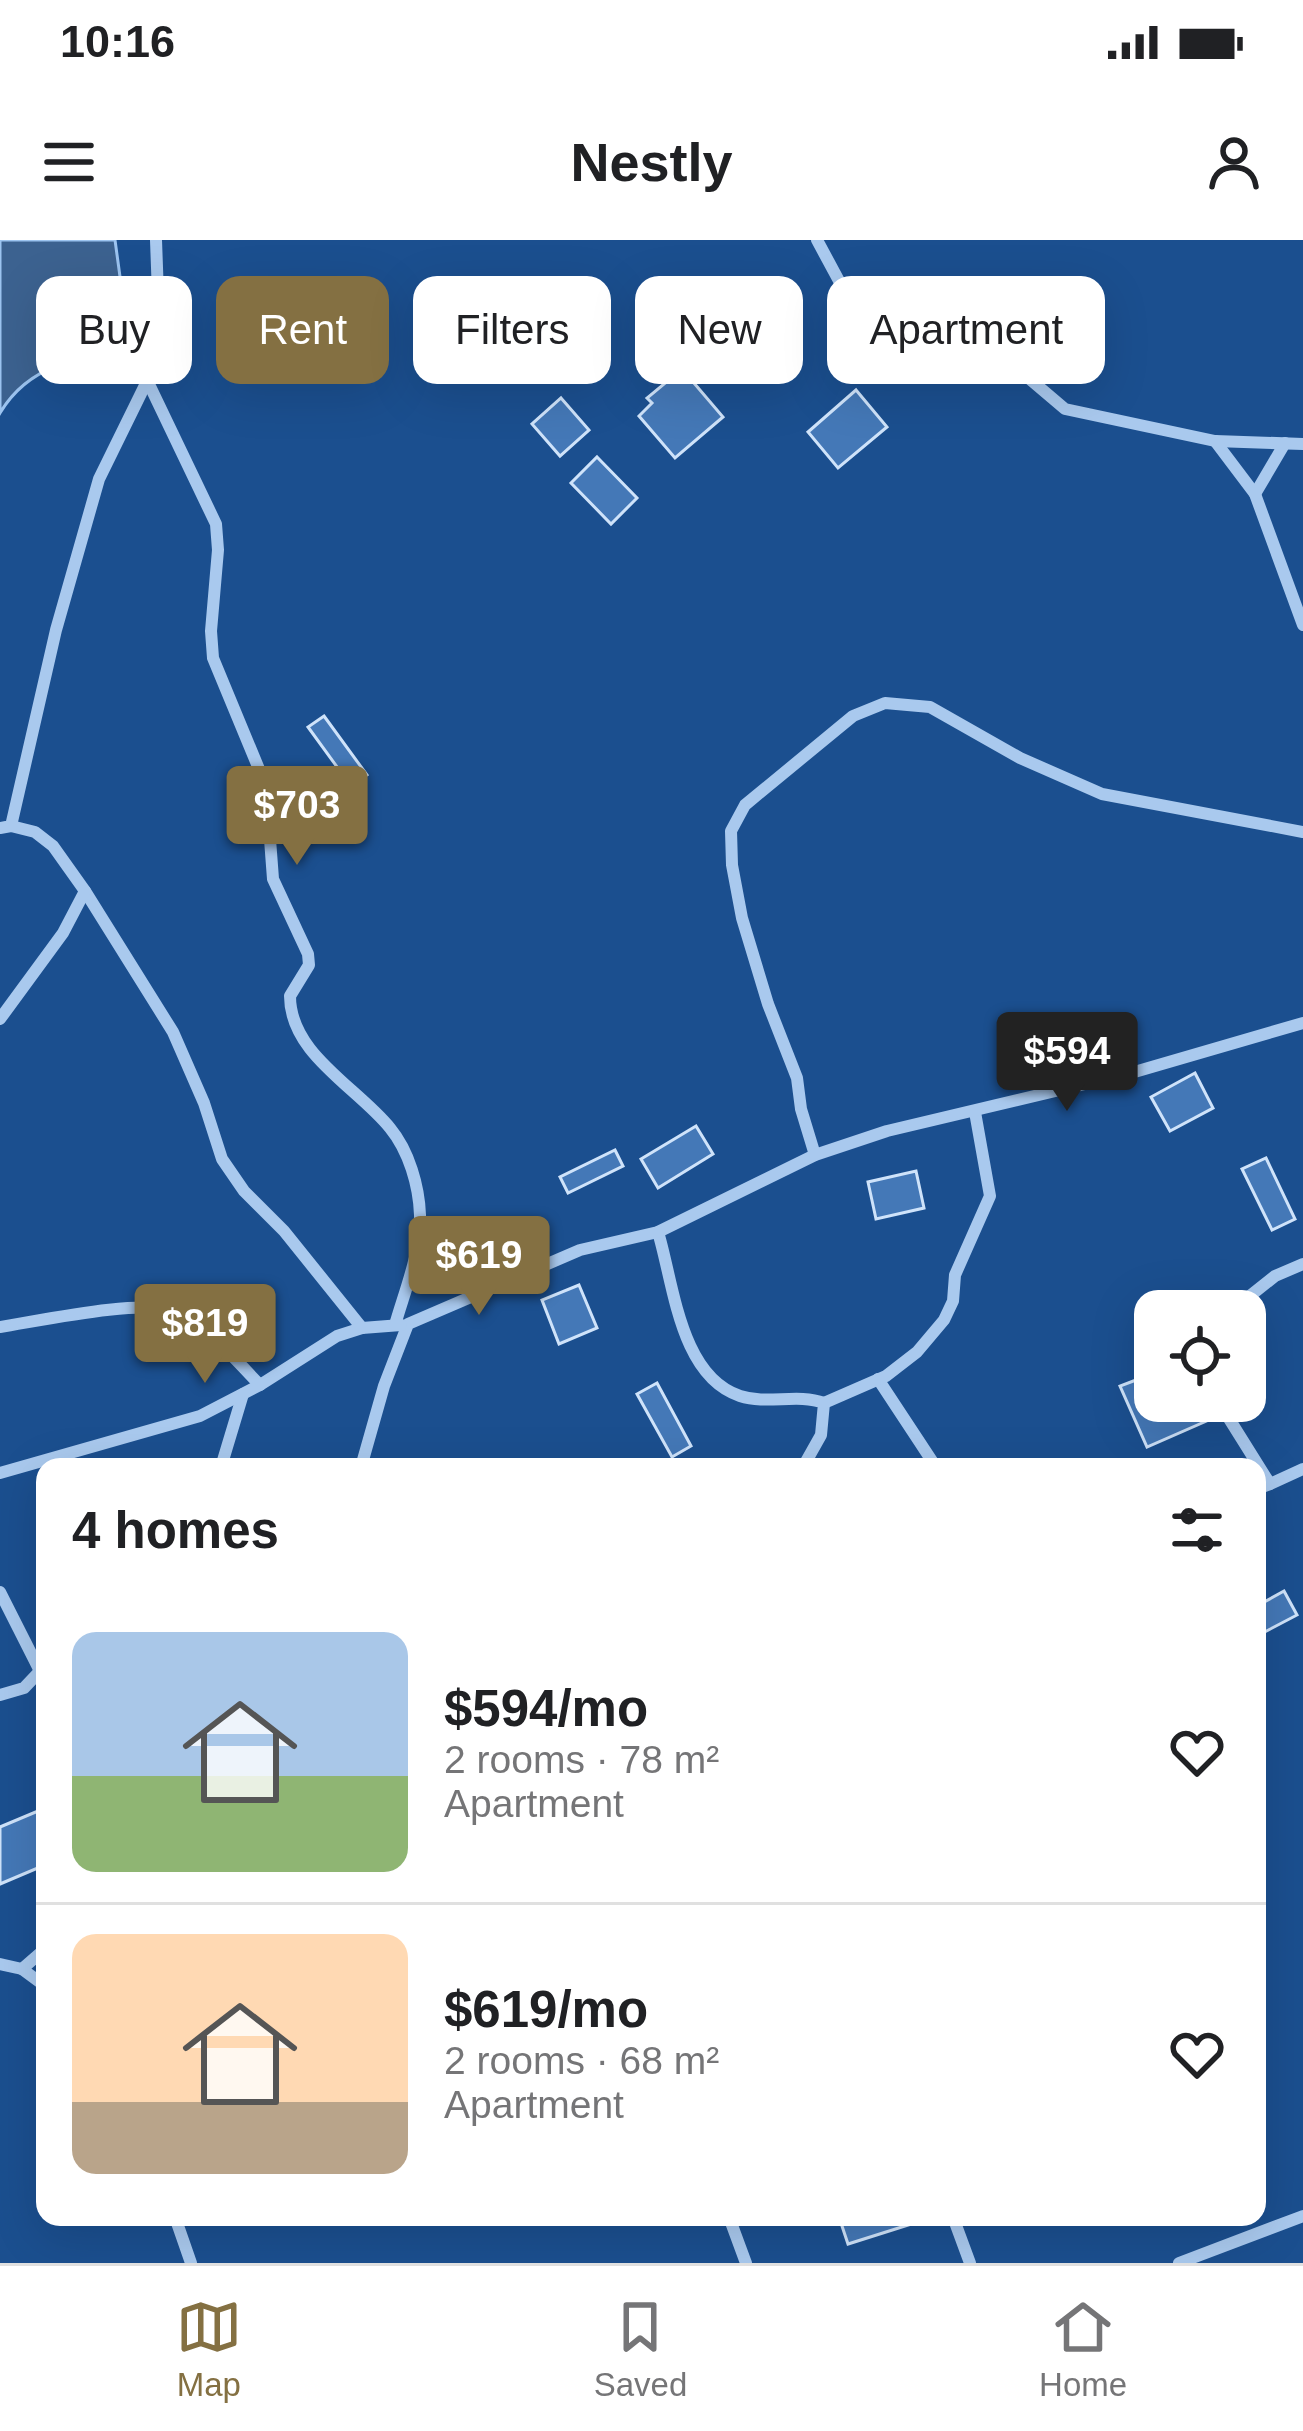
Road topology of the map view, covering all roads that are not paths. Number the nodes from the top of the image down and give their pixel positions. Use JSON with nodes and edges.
{"nodes":[{"id":1,"x":156,"y":240,"type":"edge"},
{"id":2,"x":817,"y":240,"type":"edge"},
{"id":3,"x":157,"y":276,"type":"edge"},
{"id":4,"x":147,"y":384,"type":"edge"},
{"id":5,"x":149,"y":384,"type":"edge"},
{"id":6,"x":1215,"y":441,"type":"junction"},
{"id":7,"x":1285,"y":443,"type":"junction"},
{"id":8,"x":1303,"y":444,"type":"edge"},
{"id":9,"x":1255,"y":494,"type":"junction"},
{"id":10,"x":1303,"y":625,"type":"edge"},
{"id":11,"x":6,"y":827,"type":"edge"},
{"id":12,"x":1303,"y":832,"type":"edge"},
{"id":13,"x":85,"y":891,"type":"junction"},
{"id":14,"x":0,"y":1019,"type":"edge"},
{"id":15,"x":1303,"y":1023,"type":"edge"},
{"id":16,"x":975,"y":1112,"type":"junction"},
{"id":17,"x":815,"y":1155,"type":"junction"},
{"id":18,"x":658,"y":1232,"type":"junction"},
{"id":19,"x":1303,"y":1264,"type":"edge"},
{"id":20,"x":1255,"y":1290,"type":"edge"},
{"id":21,"x":401,"y":1325,"type":"junction"},
{"id":22,"x":0,"y":1327,"type":"edge"},
{"id":23,"x":362,"y":1328,"type":"junction"},
{"id":24,"x":878,"y":1379,"type":"junction"},
{"id":25,"x":260,"y":1385,"type":"junction"},
{"id":26,"x":243,"y":1393,"type":"junction"},
{"id":27,"x":824,"y":1403,"type":"junction"},
{"id":28,"x":1229,"y":1422,"type":"edge"},
{"id":29,"x":53,"y":1458,"type":"edge"},
{"id":30,"x":224,"y":1458,"type":"edge"},
{"id":31,"x":364,"y":1458,"type":"edge"},
{"id":32,"x":808,"y":1458,"type":"edge"},
{"id":33,"x":930,"y":1458,"type":"edge"},
{"id":34,"x":1248,"y":1458,"type":"edge"},
{"id":35,"x":36,"y":1463,"type":"edge"},
{"id":36,"x":1303,"y":1469,"type":"edge"},
{"id":37,"x":0,"y":1473,"type":"edge"},
{"id":38,"x":1266,"y":1486,"type":"edge"},
{"id":39,"x":0,"y":1592,"type":"edge"},
{"id":40,"x":36,"y":1660,"type":"edge"},
{"id":41,"x":36,"y":1679,"type":"edge"},
{"id":42,"x":0,"y":1695,"type":"edge"},
{"id":43,"x":36,"y":1957,"type":"edge"},
{"id":44,"x":0,"y":1964,"type":"edge"},
{"id":45,"x":22,"y":1969,"type":"junction"},
{"id":46,"x":36,"y":1979,"type":"edge"},
{"id":47,"x":1303,"y":2216,"type":"edge"},
{"id":48,"x":178,"y":2226,"type":"edge"},
{"id":49,"x":732,"y":2226,"type":"edge"},
{"id":50,"x":956,"y":2226,"type":"edge"},
{"id":51,"x":191,"y":2263,"type":"edge"},
{"id":52,"x":746,"y":2263,"type":"edge"},
{"id":53,"x":970,"y":2263,"type":"edge"},
{"id":54,"x":1179,"y":2263,"type":"edge"}],
"edges":[{"from":1,"to":3,"type":"street"},
{"from":2,"to":6,"type":"street"},
{"from":4,"to":11,"type":"street"},
{"from":5,"to":21,"type":"street"},
{"from":6,"to":7,"type":"street"},
{"from":6,"to":9,"type":"street"},
{"from":7,"to":8,"type":"street"},
{"from":7,"to":9,"type":"street"},
{"from":9,"to":10,"type":"street"},
{"from":11,"to":13,"type":"street"},
{"from":12,"to":17,"type":"street"},
{"from":13,"to":14,"type":"street"},
{"from":13,"to":23,"type":"street"},
{"from":15,"to":16,"type":"street"},
{"from":16,"to":17,"type":"street"},
{"from":16,"to":24,"type":"street"},
{"from":17,"to":18,"type":"street"},
{"from":18,"to":21,"type":"street"},
{"from":18,"to":27,"type":"street"},
{"from":19,"to":20,"type":"street"},
{"from":21,"to":23,"type":"street"},
{"from":21,"to":31,"type":"street"},
{"from":22,"to":25,"type":"street"},
{"from":23,"to":25,"type":"street"},
{"from":24,"to":27,"type":"street"},
{"from":24,"to":33,"type":"street"},
{"from":25,"to":26,"type":"street"},
{"from":26,"to":29,"type":"street"},
{"from":26,"to":30,"type":"street"},
{"from":27,"to":32,"type":"street"},
{"from":28,"to":34,"type":"street"},
{"from":35,"to":37,"type":"street"},
{"from":36,"to":38,"type":"street"},
{"from":39,"to":40,"type":"street"},
{"from":41,"to":42,"type":"street"},
{"from":43,"to":45,"type":"street"},
{"from":44,"to":45,"type":"street"},
{"from":45,"to":46,"type":"street"},
{"from":47,"to":54,"type":"street"},
{"from":48,"to":51,"type":"street"},
{"from":49,"to":52,"type":"street"},
{"from":50,"to":53,"type":"street"}]}
